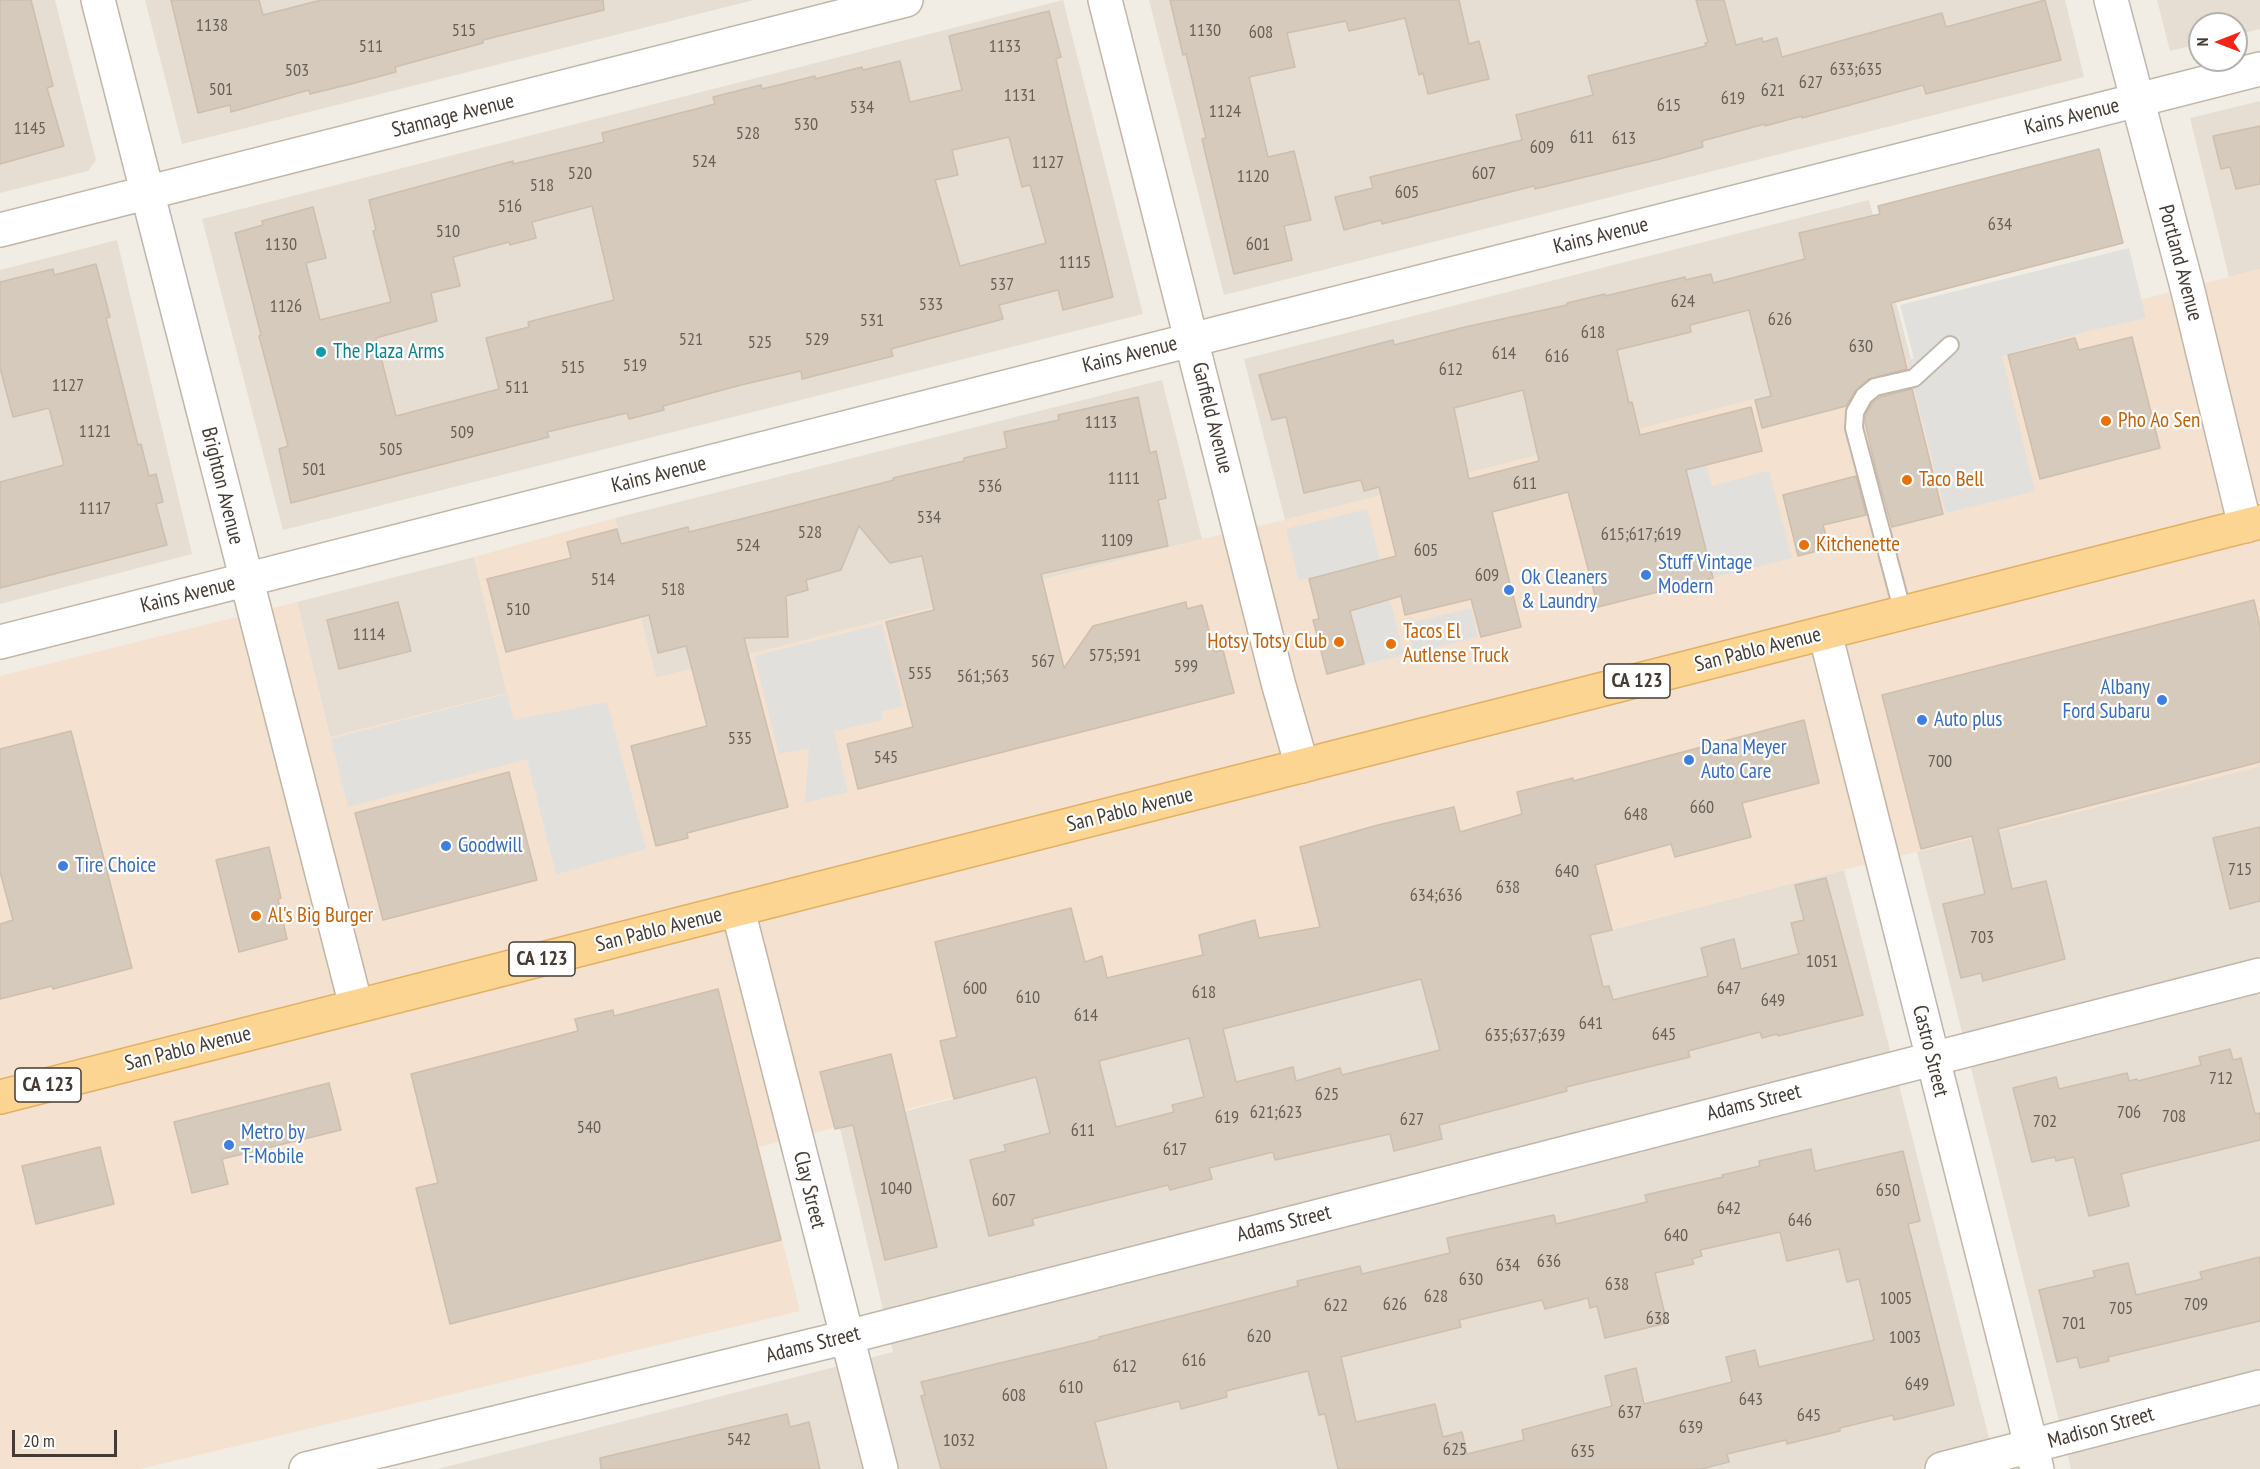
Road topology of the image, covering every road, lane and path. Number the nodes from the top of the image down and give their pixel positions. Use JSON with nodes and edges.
{"nodes":[{"id":1,"x":98,"y":0,"type":"edge"},
{"id":2,"x":906,"y":0,"type":"edge"},
{"id":3,"x":1104,"y":0,"type":"edge"},
{"id":4,"x":2111,"y":0,"type":"edge"},
{"id":5,"x":2260,"y":69,"type":"edge"},
{"id":6,"x":2137,"y":100,"type":"junction"},
{"id":7,"x":147,"y":194,"type":"junction"},
{"id":8,"x":0,"y":230,"type":"edge"},
{"id":9,"x":1191,"y":339,"type":"junction"},
{"id":10,"x":1950,"y":345,"type":"dead end"},
{"id":11,"x":2253,"y":524,"type":"edge"},
{"id":12,"x":246,"y":580,"type":"junction"},
{"id":13,"x":1903,"y":613,"type":"junction"},
{"id":14,"x":1825,"y":633,"type":"junction"},
{"id":15,"x":0,"y":642,"type":"edge"},
{"id":16,"x":1302,"y":766,"type":"junction"},
{"id":17,"x":738,"y":910,"type":"junction"},
{"id":18,"x":2260,"y":975,"type":"edge"},
{"id":19,"x":356,"y":1006,"type":"junction"},
{"id":20,"x":1932,"y":1058,"type":"junction"},
{"id":21,"x":0,"y":1097,"type":"edge"},
{"id":22,"x":847,"y":1336,"type":"junction"},
{"id":23,"x":2260,"y":1387,"type":"edge"},
{"id":24,"x":2035,"y":1457,"type":"edge"},
{"id":25,"x":306,"y":1469,"type":"edge"},
{"id":26,"x":881,"y":1469,"type":"edge"},
{"id":27,"x":1942,"y":1469,"type":"edge"}],
"edges":[{"from":1,"to":7,"type":"street","name":"Brighton Avenue"},
{"from":2,"to":7,"type":"street","name":"Stannage Avenue"},
{"from":3,"to":9,"type":"street","name":"Garfield Avenue"},
{"from":4,"to":6,"type":"street","name":"Portland Avenue"},
{"from":5,"to":6,"type":"street","name":"Kains Avenue"},
{"from":6,"to":9,"type":"street","name":"Kains Avenue"},
{"from":6,"to":11,"type":"street","name":"Portland Avenue"},
{"from":7,"to":8,"type":"street","name":"Stannage Avenue"},
{"from":7,"to":12,"type":"street","name":"Brighton Avenue"},
{"from":9,"to":12,"type":"street","name":"Kains Avenue"},
{"from":9,"to":16,"type":"street","name":"Garfield Avenue"},
{"from":10,"to":13,"type":"lane"},
{"from":11,"to":13,"type":"main road","name":"San Pablo Avenue","number":"CA 123"},
{"from":12,"to":15,"type":"street","name":"Kains Avenue"},
{"from":12,"to":19,"type":"street","name":"Brighton Avenue"},
{"from":13,"to":14,"type":"main road","name":"San Pablo Avenue","number":"CA 123"},
{"from":14,"to":16,"type":"main road","name":"San Pablo Avenue","number":"CA 123"},
{"from":14,"to":20,"type":"street","name":"Castro Street"},
{"from":16,"to":17,"type":"main road","name":"San Pablo Avenue","number":"CA 123"},
{"from":17,"to":19,"type":"main road","name":"San Pablo Avenue","number":"CA 123"},
{"from":17,"to":22,"type":"street","name":"Clay Street"},
{"from":18,"to":20,"type":"street","name":"Adams Street"},
{"from":19,"to":21,"type":"main road","name":"San Pablo Avenue","number":"CA 123"},
{"from":20,"to":22,"type":"street","name":"Adams Street"},
{"from":20,"to":24,"type":"street","name":"Castro Street"},
{"from":22,"to":25,"type":"street","name":"Adams Street"},
{"from":22,"to":26,"type":"street","name":"Clay Street"},
{"from":23,"to":24,"type":"street","name":"Madison Street"},
{"from":24,"to":27,"type":"street","name":"Madison Street"}]}
